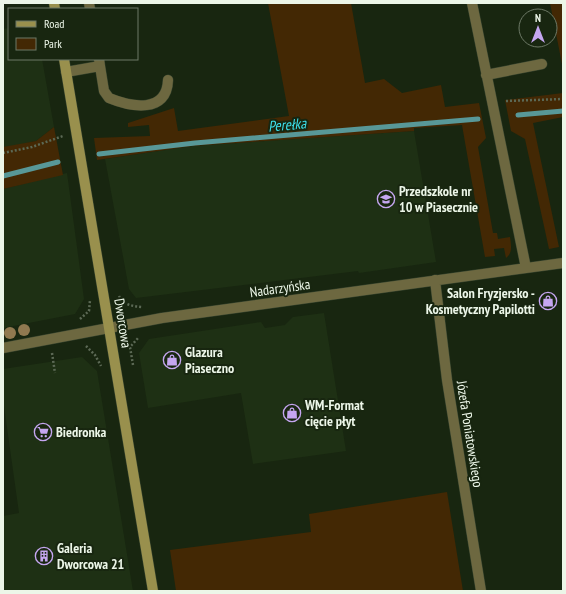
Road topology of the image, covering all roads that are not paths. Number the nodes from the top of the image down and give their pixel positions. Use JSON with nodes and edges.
{"nodes":[{"id":1,"x":472,"y":3,"type":"edge"},
{"id":2,"x":64,"y":60,"type":"edge"},
{"id":3,"x":99,"y":62,"type":"edge"},
{"id":4,"x":542,"y":64,"type":"dead end"},
{"id":5,"x":66,"y":72,"type":"junction"},
{"id":6,"x":486,"y":75,"type":"junction"},
{"id":7,"x":168,"y":80,"type":"dead end"},
{"id":8,"x":563,"y":262,"type":"edge"},
{"id":9,"x":526,"y":268,"type":"junction"},
{"id":10,"x":435,"y":280,"type":"junction"},
{"id":11,"x":110,"y":328,"type":"junction"},
{"id":12,"x":3,"y":348,"type":"edge"},
{"id":13,"x":153,"y":591,"type":"edge"},
{"id":14,"x":481,"y":591,"type":"edge"}],
"edges":[{"from":1,"to":6,"type":"street"},
{"from":2,"to":5,"type":"street","name":"Dworcowa"},
{"from":3,"to":5,"type":"street"},
{"from":3,"to":7,"type":"street"},
{"from":4,"to":6,"type":"street"},
{"from":5,"to":11,"type":"street","name":"Dworcowa"},
{"from":6,"to":9,"type":"street"},
{"from":8,"to":9,"type":"street","name":"Nadarzyńska"},
{"from":9,"to":10,"type":"street","name":"Nadarzyńska"},
{"from":10,"to":11,"type":"street","name":"Nadarzyńska"},
{"from":10,"to":14,"type":"street","name":"Józefa Poniatowskiego"},
{"from":11,"to":12,"type":"street","name":"Nadarzyńska"},
{"from":11,"to":13,"type":"street","name":"Dworcowa"}]}
